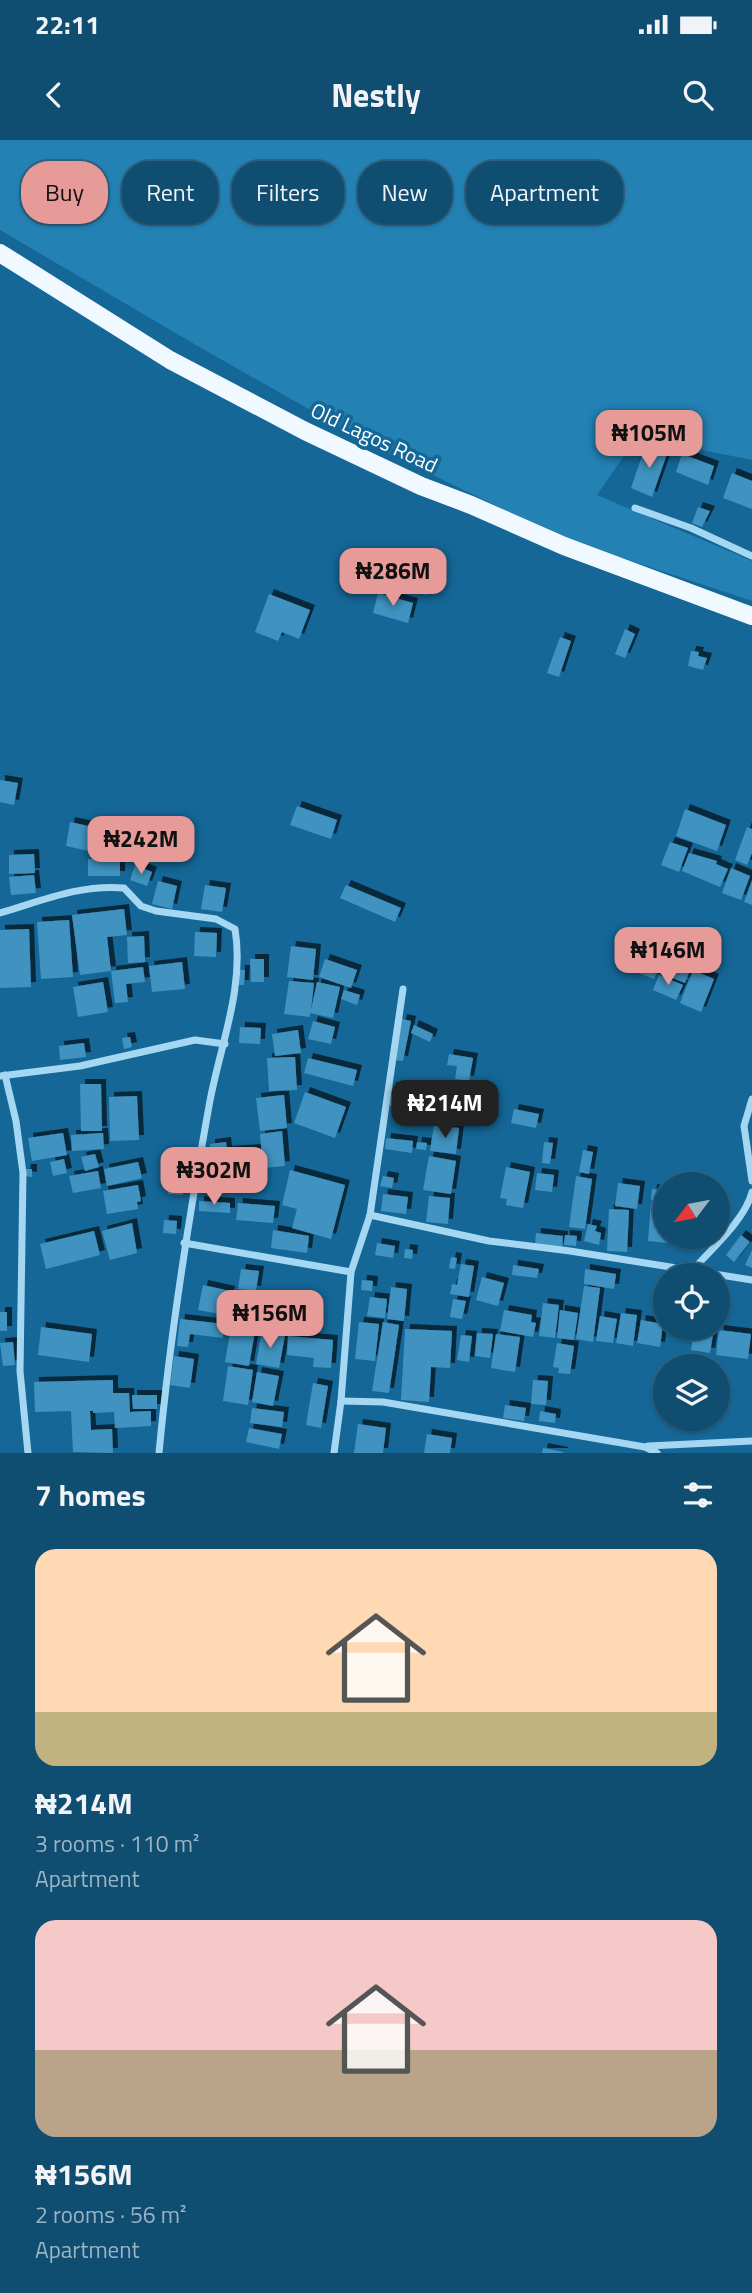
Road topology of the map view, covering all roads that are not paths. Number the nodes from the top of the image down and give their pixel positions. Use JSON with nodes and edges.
{"nodes":[{"id":1,"x":0,"y":253,"type":"edge"},
{"id":2,"x":635,"y":508,"type":"dead end"},
{"id":3,"x":752,"y":556,"type":"edge"},
{"id":4,"x":752,"y":616,"type":"edge"},
{"id":5,"x":0,"y":912,"type":"edge"},
{"id":6,"x":403,"y":989,"type":"dead end"},
{"id":7,"x":225,"y":1044,"type":"junction"},
{"id":8,"x":2,"y":1075,"type":"edge"},
{"id":9,"x":752,"y":1099,"type":"edge"},
{"id":10,"x":752,"y":1181,"type":"edge"},
{"id":11,"x":752,"y":1192,"type":"edge"},
{"id":12,"x":370,"y":1215,"type":"junction"},
{"id":13,"x":184,"y":1243,"type":"junction"},
{"id":14,"x":699,"y":1263,"type":"edge"},
{"id":15,"x":653,"y":1265,"type":"edge"},
{"id":16,"x":351,"y":1272,"type":"junction"},
{"id":17,"x":730,"y":1277,"type":"edge"},
{"id":18,"x":752,"y":1280,"type":"edge"},
{"id":19,"x":341,"y":1401,"type":"junction"},
{"id":20,"x":752,"y":1441,"type":"edge"},
{"id":21,"x":679,"y":1444,"type":"junction"},
{"id":22,"x":645,"y":1447,"type":"junction"},
{"id":23,"x":28,"y":1453,"type":"edge"},
{"id":24,"x":159,"y":1453,"type":"edge"},
{"id":25,"x":334,"y":1453,"type":"edge"},
{"id":26,"x":657,"y":1453,"type":"edge"},
{"id":27,"x":673,"y":1453,"type":"edge"}],
"edges":[{"from":1,"to":4,"type":"main road","name":"Old Lagos Road"},
{"from":2,"to":3,"type":"street"},
{"from":5,"to":7,"type":"street"},
{"from":6,"to":12,"type":"street"},
{"from":7,"to":8,"type":"street"},
{"from":7,"to":13,"type":"street"},
{"from":8,"to":23,"type":"street"},
{"from":9,"to":10,"type":"street"},
{"from":11,"to":14,"type":"street"},
{"from":12,"to":15,"type":"street"},
{"from":12,"to":16,"type":"street"},
{"from":13,"to":16,"type":"street"},
{"from":13,"to":24,"type":"street"},
{"from":16,"to":19,"type":"street"},
{"from":17,"to":18,"type":"street"},
{"from":19,"to":22,"type":"street"},
{"from":19,"to":25,"type":"street"},
{"from":20,"to":21,"type":"street"},
{"from":21,"to":22,"type":"street"},
{"from":21,"to":27,"type":"street"},
{"from":22,"to":26,"type":"street"}]}
